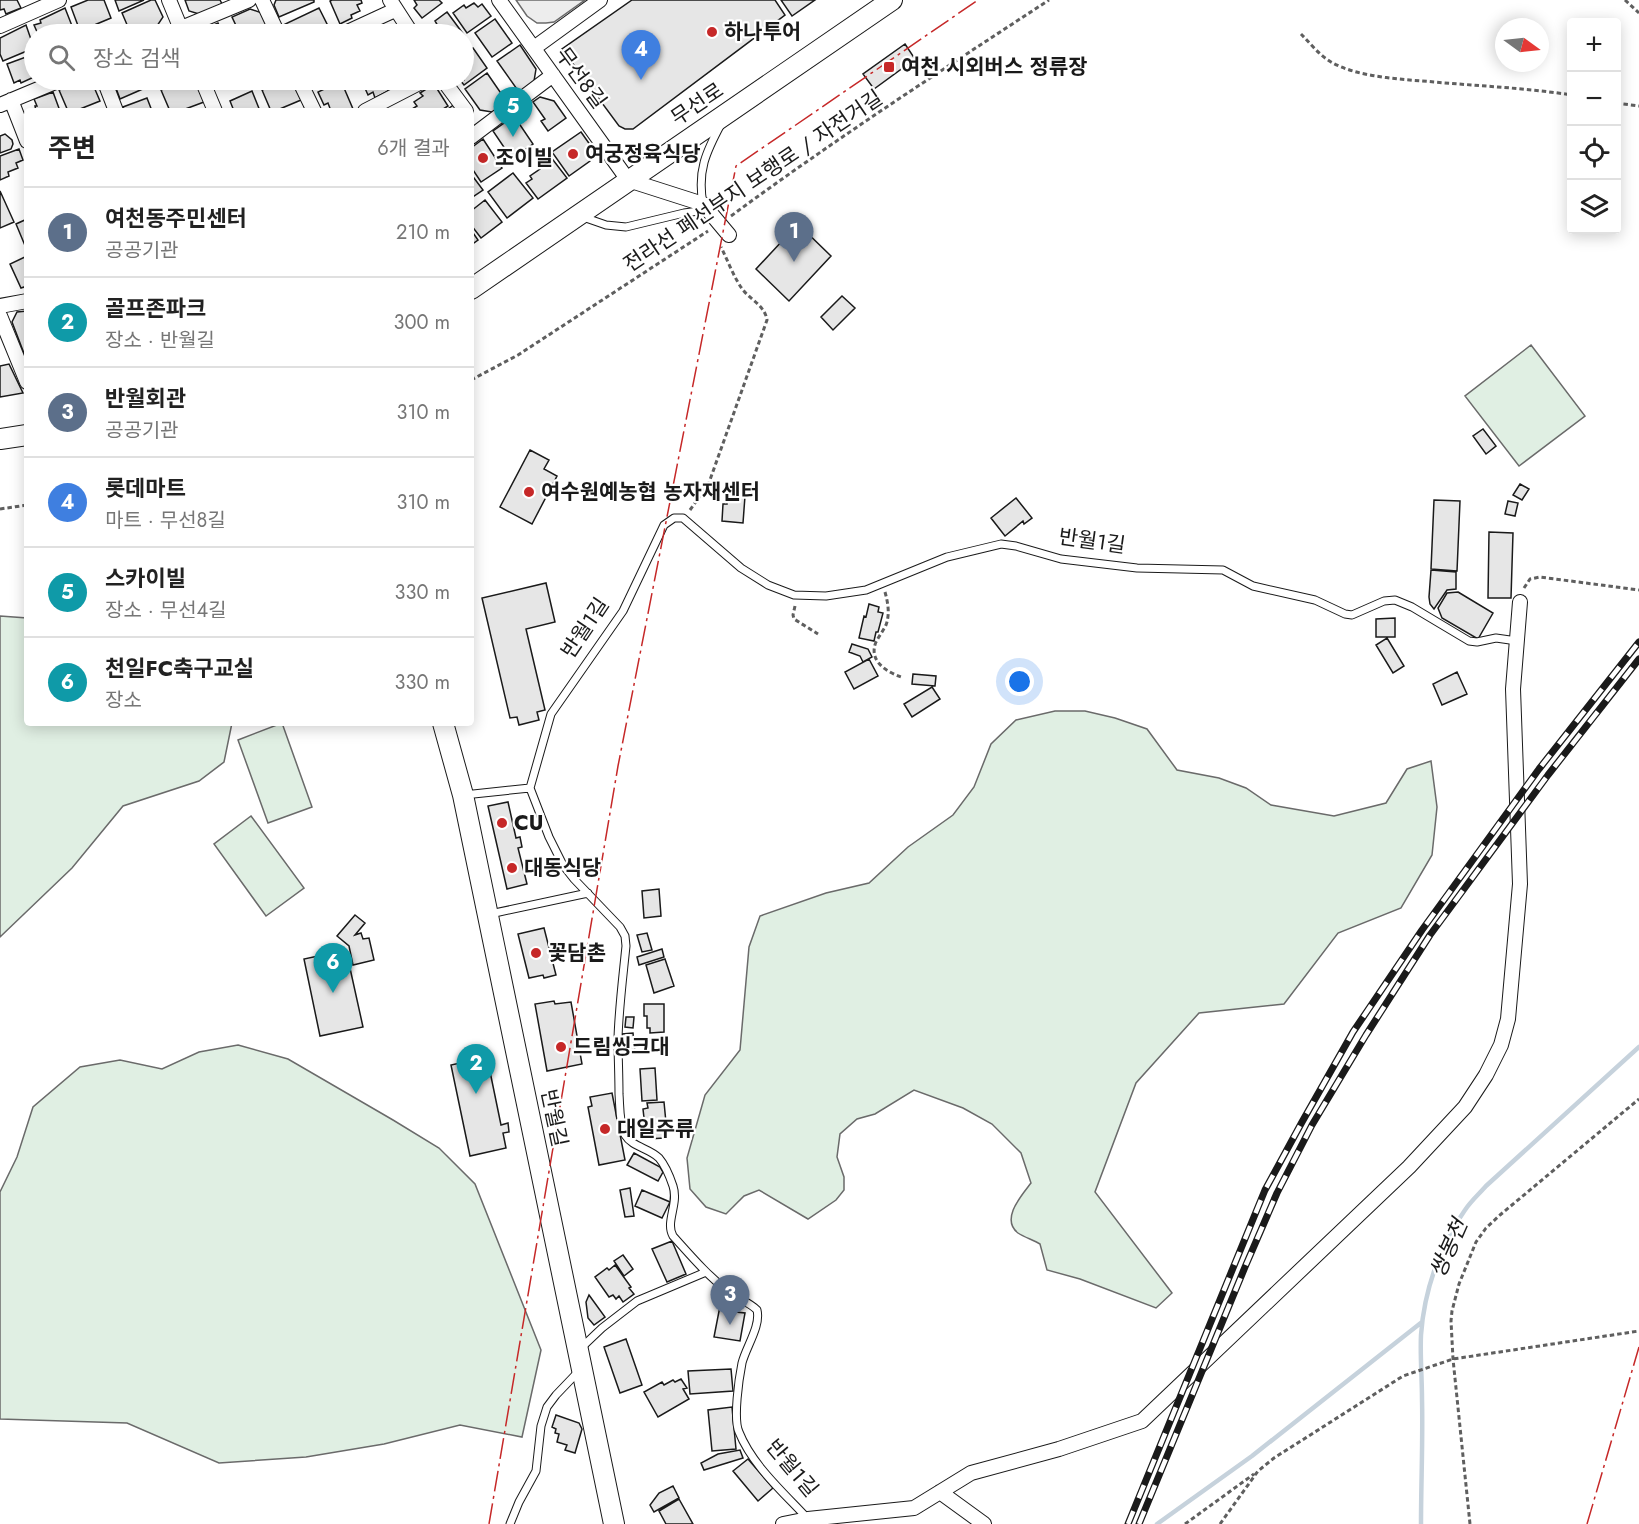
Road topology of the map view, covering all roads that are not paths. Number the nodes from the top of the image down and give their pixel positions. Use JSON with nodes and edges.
{"nodes":[{"id":1,"x":59,"y":0,"type":"edge"},
{"id":2,"x":169,"y":0,"type":"edge"},
{"id":3,"x":249,"y":0,"type":"edge"},
{"id":4,"x":262,"y":0,"type":"edge"},
{"id":5,"x":500,"y":0,"type":"edge"},
{"id":6,"x":600,"y":0,"type":"edge"},
{"id":7,"x":884,"y":2,"type":"edge"},
{"id":8,"x":392,"y":5,"type":"edge"},
{"id":9,"x":179,"y":24,"type":"edge"},
{"id":10,"x":199,"y":24,"type":"edge"},
{"id":11,"x":273,"y":24,"type":"edge"},
{"id":12,"x":360,"y":24,"type":"edge"},
{"id":13,"x":405,"y":24,"type":"edge"},
{"id":14,"x":0,"y":26,"type":"edge"},
{"id":15,"x":534,"y":48,"type":"junction"},
{"id":16,"x":553,"y":75,"type":"junction"},
{"id":17,"x":37,"y":90,"type":"edge"},
{"id":18,"x":108,"y":90,"type":"edge"},
{"id":19,"x":206,"y":90,"type":"edge"},
{"id":20,"x":304,"y":90,"type":"edge"},
{"id":21,"x":406,"y":90,"type":"edge"},
{"id":22,"x":449,"y":90,"type":"edge"},
{"id":23,"x":6,"y":103,"type":"edge"},
{"id":24,"x":115,"y":108,"type":"edge"},
{"id":25,"x":214,"y":108,"type":"edge"},
{"id":26,"x":313,"y":108,"type":"edge"},
{"id":27,"x":371,"y":108,"type":"edge"},
{"id":28,"x":463,"y":108,"type":"edge"},
{"id":29,"x":727,"y":112,"type":"junction"},
{"id":30,"x":475,"y":134,"type":"edge"},
{"id":31,"x":24,"y":136,"type":"edge"},
{"id":32,"x":628,"y":180,"type":"junction"},
{"id":33,"x":706,"y":207,"type":"junction"},
{"id":34,"x":577,"y":216,"type":"junction"},
{"id":35,"x":725,"y":241,"type":"road end"},
{"id":36,"x":474,"y":287,"type":"edge"},
{"id":37,"x":24,"y":302,"type":"edge"},
{"id":38,"x":0,"y":306,"type":"edge"},
{"id":39,"x":0,"y":316,"type":"edge"},
{"id":40,"x":24,"y":374,"type":"edge"},
{"id":41,"x":24,"y":435,"type":"edge"},
{"id":42,"x":0,"y":439,"type":"edge"},
{"id":43,"x":1520,"y":602,"type":"road end"},
{"id":44,"x":1516,"y":641,"type":"junction"},
{"id":45,"x":443,"y":726,"type":"edge"},
{"id":46,"x":530,"y":788,"type":"junction"},
{"id":47,"x":463,"y":795,"type":"junction"},
{"id":48,"x":588,"y":893,"type":"junction"},
{"id":49,"x":488,"y":914,"type":"junction"},
{"id":50,"x":706,"y":1272,"type":"junction"},
{"id":51,"x":580,"y":1359,"type":"junction"},
{"id":52,"x":940,"y":1492,"type":"junction"},
{"id":53,"x":808,"y":1519,"type":"junction"},
{"id":54,"x":510,"y":1524,"type":"edge"},
{"id":55,"x":614,"y":1524,"type":"edge"},
{"id":56,"x":783,"y":1524,"type":"edge"},
{"id":57,"x":984,"y":1524,"type":"edge"}],
"edges":[{"from":1,"to":14,"type":"street"},
{"from":2,"to":9,"type":"street"},
{"from":3,"to":10,"type":"street"},
{"from":4,"to":11,"type":"street"},
{"from":5,"to":15,"type":"street","name":"무선8길"},
{"from":6,"to":15,"type":"street"},
{"from":7,"to":29,"type":"street","name":"무선로"},
{"from":8,"to":12,"type":"street"},
{"from":8,"to":13,"type":"street"},
{"from":15,"to":16,"type":"street","name":"무선8길"},
{"from":16,"to":30,"type":"street"},
{"from":16,"to":32,"type":"street","name":"무선8길"},
{"from":17,"to":23,"type":"street"},
{"from":18,"to":24,"type":"street"},
{"from":19,"to":25,"type":"street"},
{"from":20,"to":26,"type":"street"},
{"from":21,"to":27,"type":"street"},
{"from":22,"to":28,"type":"street"},
{"from":23,"to":31,"type":"street"},
{"from":29,"to":32,"type":"street","name":"무선로"},
{"from":29,"to":33,"type":"lane"},
{"from":32,"to":33,"type":"street"},
{"from":32,"to":34,"type":"street","name":"무선로"},
{"from":33,"to":34,"type":"lane"},
{"from":33,"to":35,"type":"street"},
{"from":34,"to":36,"type":"street","name":"무선로"},
{"from":37,"to":38,"type":"street"},
{"from":39,"to":40,"type":"street"},
{"from":41,"to":42,"type":"street"},
{"from":43,"to":44,"type":"street"},
{"from":44,"to":46,"type":"lane","name":"반월1길"},
{"from":44,"to":52,"type":"street"},
{"from":45,"to":47,"type":"street","name":"반월길"},
{"from":46,"to":47,"type":"lane"},
{"from":46,"to":48,"type":"lane","name":"반월1길"},
{"from":47,"to":49,"type":"street","name":"반월길"},
{"from":48,"to":49,"type":"lane"},
{"from":48,"to":50,"type":"lane","name":"반월1길"},
{"from":49,"to":51,"type":"street","name":"반월길"},
{"from":50,"to":51,"type":"lane"},
{"from":50,"to":53,"type":"lane","name":"반월1길"},
{"from":51,"to":54,"type":"lane"},
{"from":51,"to":55,"type":"street","name":"반월길"},
{"from":52,"to":53,"type":"street"},
{"from":52,"to":57,"type":"street"},
{"from":53,"to":56,"type":"street","name":"반월1길"}]}
